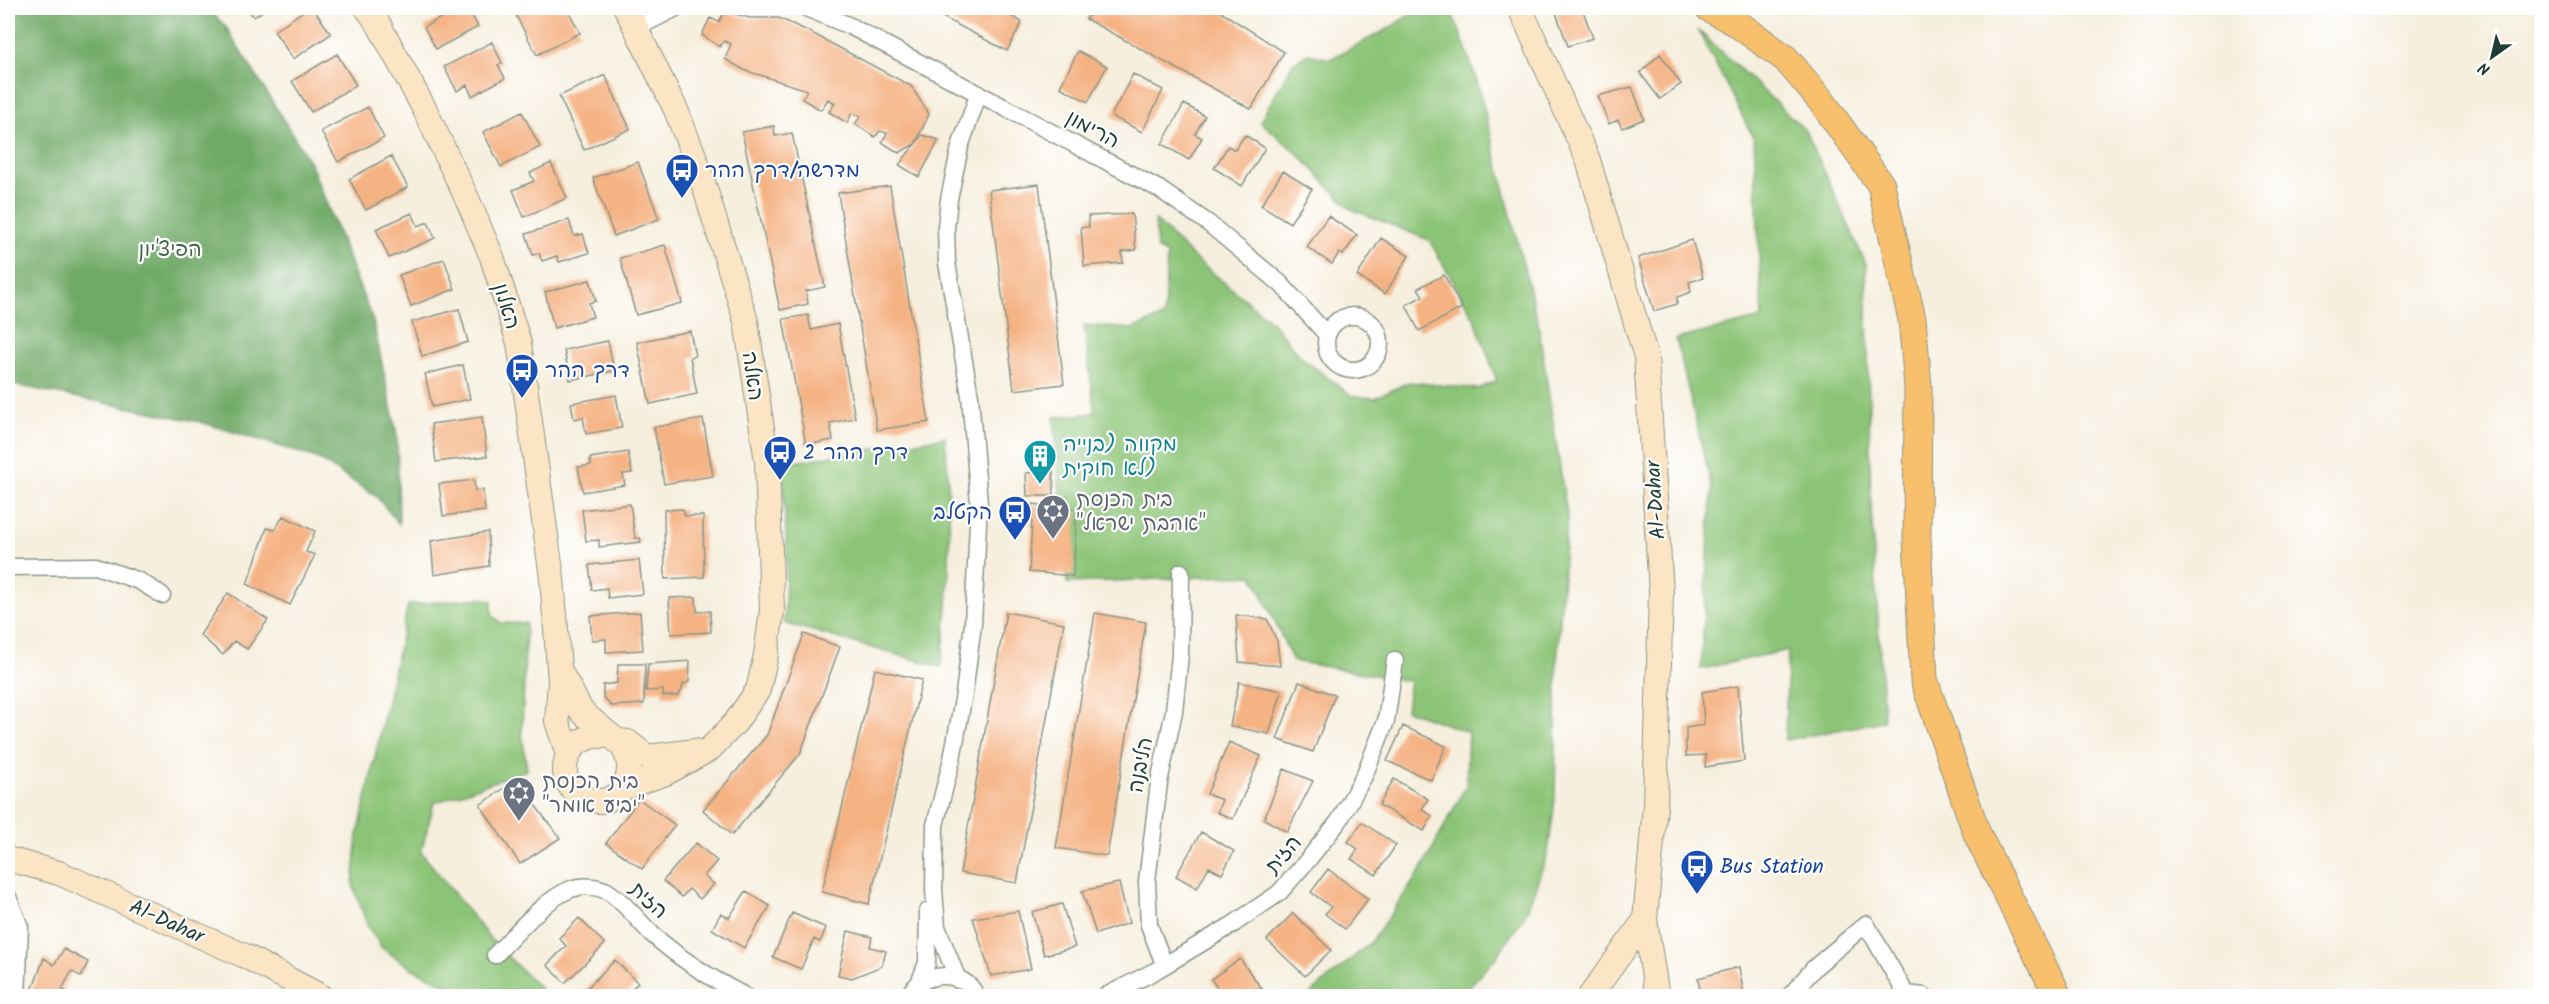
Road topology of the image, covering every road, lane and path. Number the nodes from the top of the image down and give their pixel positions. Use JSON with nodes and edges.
{"nodes":[{"id":1,"x":367,"y":8,"type":"edge"},
{"id":2,"x":676,"y":8,"type":"edge"},
{"id":3,"x":806,"y":8,"type":"edge"},
{"id":4,"x":1520,"y":8,"type":"edge"},
{"id":5,"x":1716,"y":10,"type":"edge"},
{"id":6,"x":631,"y":18,"type":"edge"},
{"id":7,"x":978,"y":94,"type":"junction"},
{"id":8,"x":1327,"y":335,"type":"dead end"},
{"id":9,"x":8,"y":567,"type":"edge"},
{"id":10,"x":1181,"y":572,"type":"dead end"},
{"id":11,"x":162,"y":595,"type":"dead end"},
{"id":12,"x":1395,"y":660,"type":"dead end"},
{"id":13,"x":559,"y":668,"type":"junction"},
{"id":14,"x":615,"y":739,"type":"junction"},
{"id":15,"x":710,"y":749,"type":"junction"},
{"id":16,"x":568,"y":755,"type":"junction"},
{"id":17,"x":623,"y":788,"type":"junction"},
{"id":18,"x":8,"y":849,"type":"edge"},
{"id":19,"x":8,"y":859,"type":"edge"},
{"id":20,"x":59,"y":873,"type":"junction"},
{"id":21,"x":933,"y":890,"type":"junction"},
{"id":22,"x":8,"y":897,"type":"edge"},
{"id":23,"x":1645,"y":920,"type":"junction"},
{"id":24,"x":495,"y":955,"type":"dead end"},
{"id":25,"x":1164,"y":964,"type":"junction"},
{"id":26,"x":958,"y":980,"type":"junction"},
{"id":27,"x":919,"y":983,"type":"junction"},
{"id":28,"x":976,"y":995,"type":"edge"},
{"id":29,"x":17,"y":996,"type":"edge"},
{"id":30,"x":320,"y":996,"type":"edge"},
{"id":31,"x":745,"y":996,"type":"edge"},
{"id":32,"x":908,"y":996,"type":"edge"},
{"id":33,"x":1106,"y":996,"type":"edge"},
{"id":34,"x":1590,"y":996,"type":"edge"},
{"id":35,"x":1657,"y":996,"type":"edge"},
{"id":36,"x":1790,"y":996,"type":"edge"},
{"id":37,"x":1924,"y":996,"type":"edge"},
{"id":38,"x":2058,"y":996,"type":"edge"}],
"edges":[{"from":1,"to":13,"type":"street","name":"האלון"},
{"from":2,"to":6,"type":"street"},
{"from":3,"to":7,"type":"street","name":"הרימון"},
{"from":4,"to":23,"type":"street","name":"Al-Dahar"},
{"from":5,"to":38,"type":"main road"},
{"from":6,"to":15,"type":"street","name":"האלה"},
{"from":7,"to":8,"type":"street","name":"הרימון"},
{"from":7,"to":21,"type":"street"},
{"from":9,"to":11,"type":"street"},
{"from":10,"to":25,"type":"street","name":"הליבנה"},
{"from":12,"to":25,"type":"street","name":"הזית"},
{"from":13,"to":14,"type":"street","name":"האלון"},
{"from":13,"to":16,"type":"street","name":"האלון"},
{"from":14,"to":15,"type":"street"},
{"from":14,"to":16,"type":"street"},
{"from":14,"to":17,"type":"street"},
{"from":15,"to":17,"type":"street","name":"האלה"},
{"from":16,"to":17,"type":"street"},
{"from":18,"to":20,"type":"street"},
{"from":19,"to":20,"type":"street","name":"Al-Dahar"},
{"from":20,"to":30,"type":"street","name":"Al-Dahar"},
{"from":21,"to":26,"type":"street"},
{"from":21,"to":27,"type":"street"},
{"from":22,"to":29,"type":"street"},
{"from":23,"to":34,"type":"street"},
{"from":23,"to":35,"type":"street","name":"Al-Dahar"},
{"from":24,"to":31,"type":"street","name":"הזית"},
{"from":25,"to":33,"type":"street","name":"הזית"},
{"from":26,"to":27,"type":"street"},
{"from":26,"to":28,"type":"street"},
{"from":27,"to":32,"type":"street"},
{"from":36,"to":37,"type":"street"}]}
